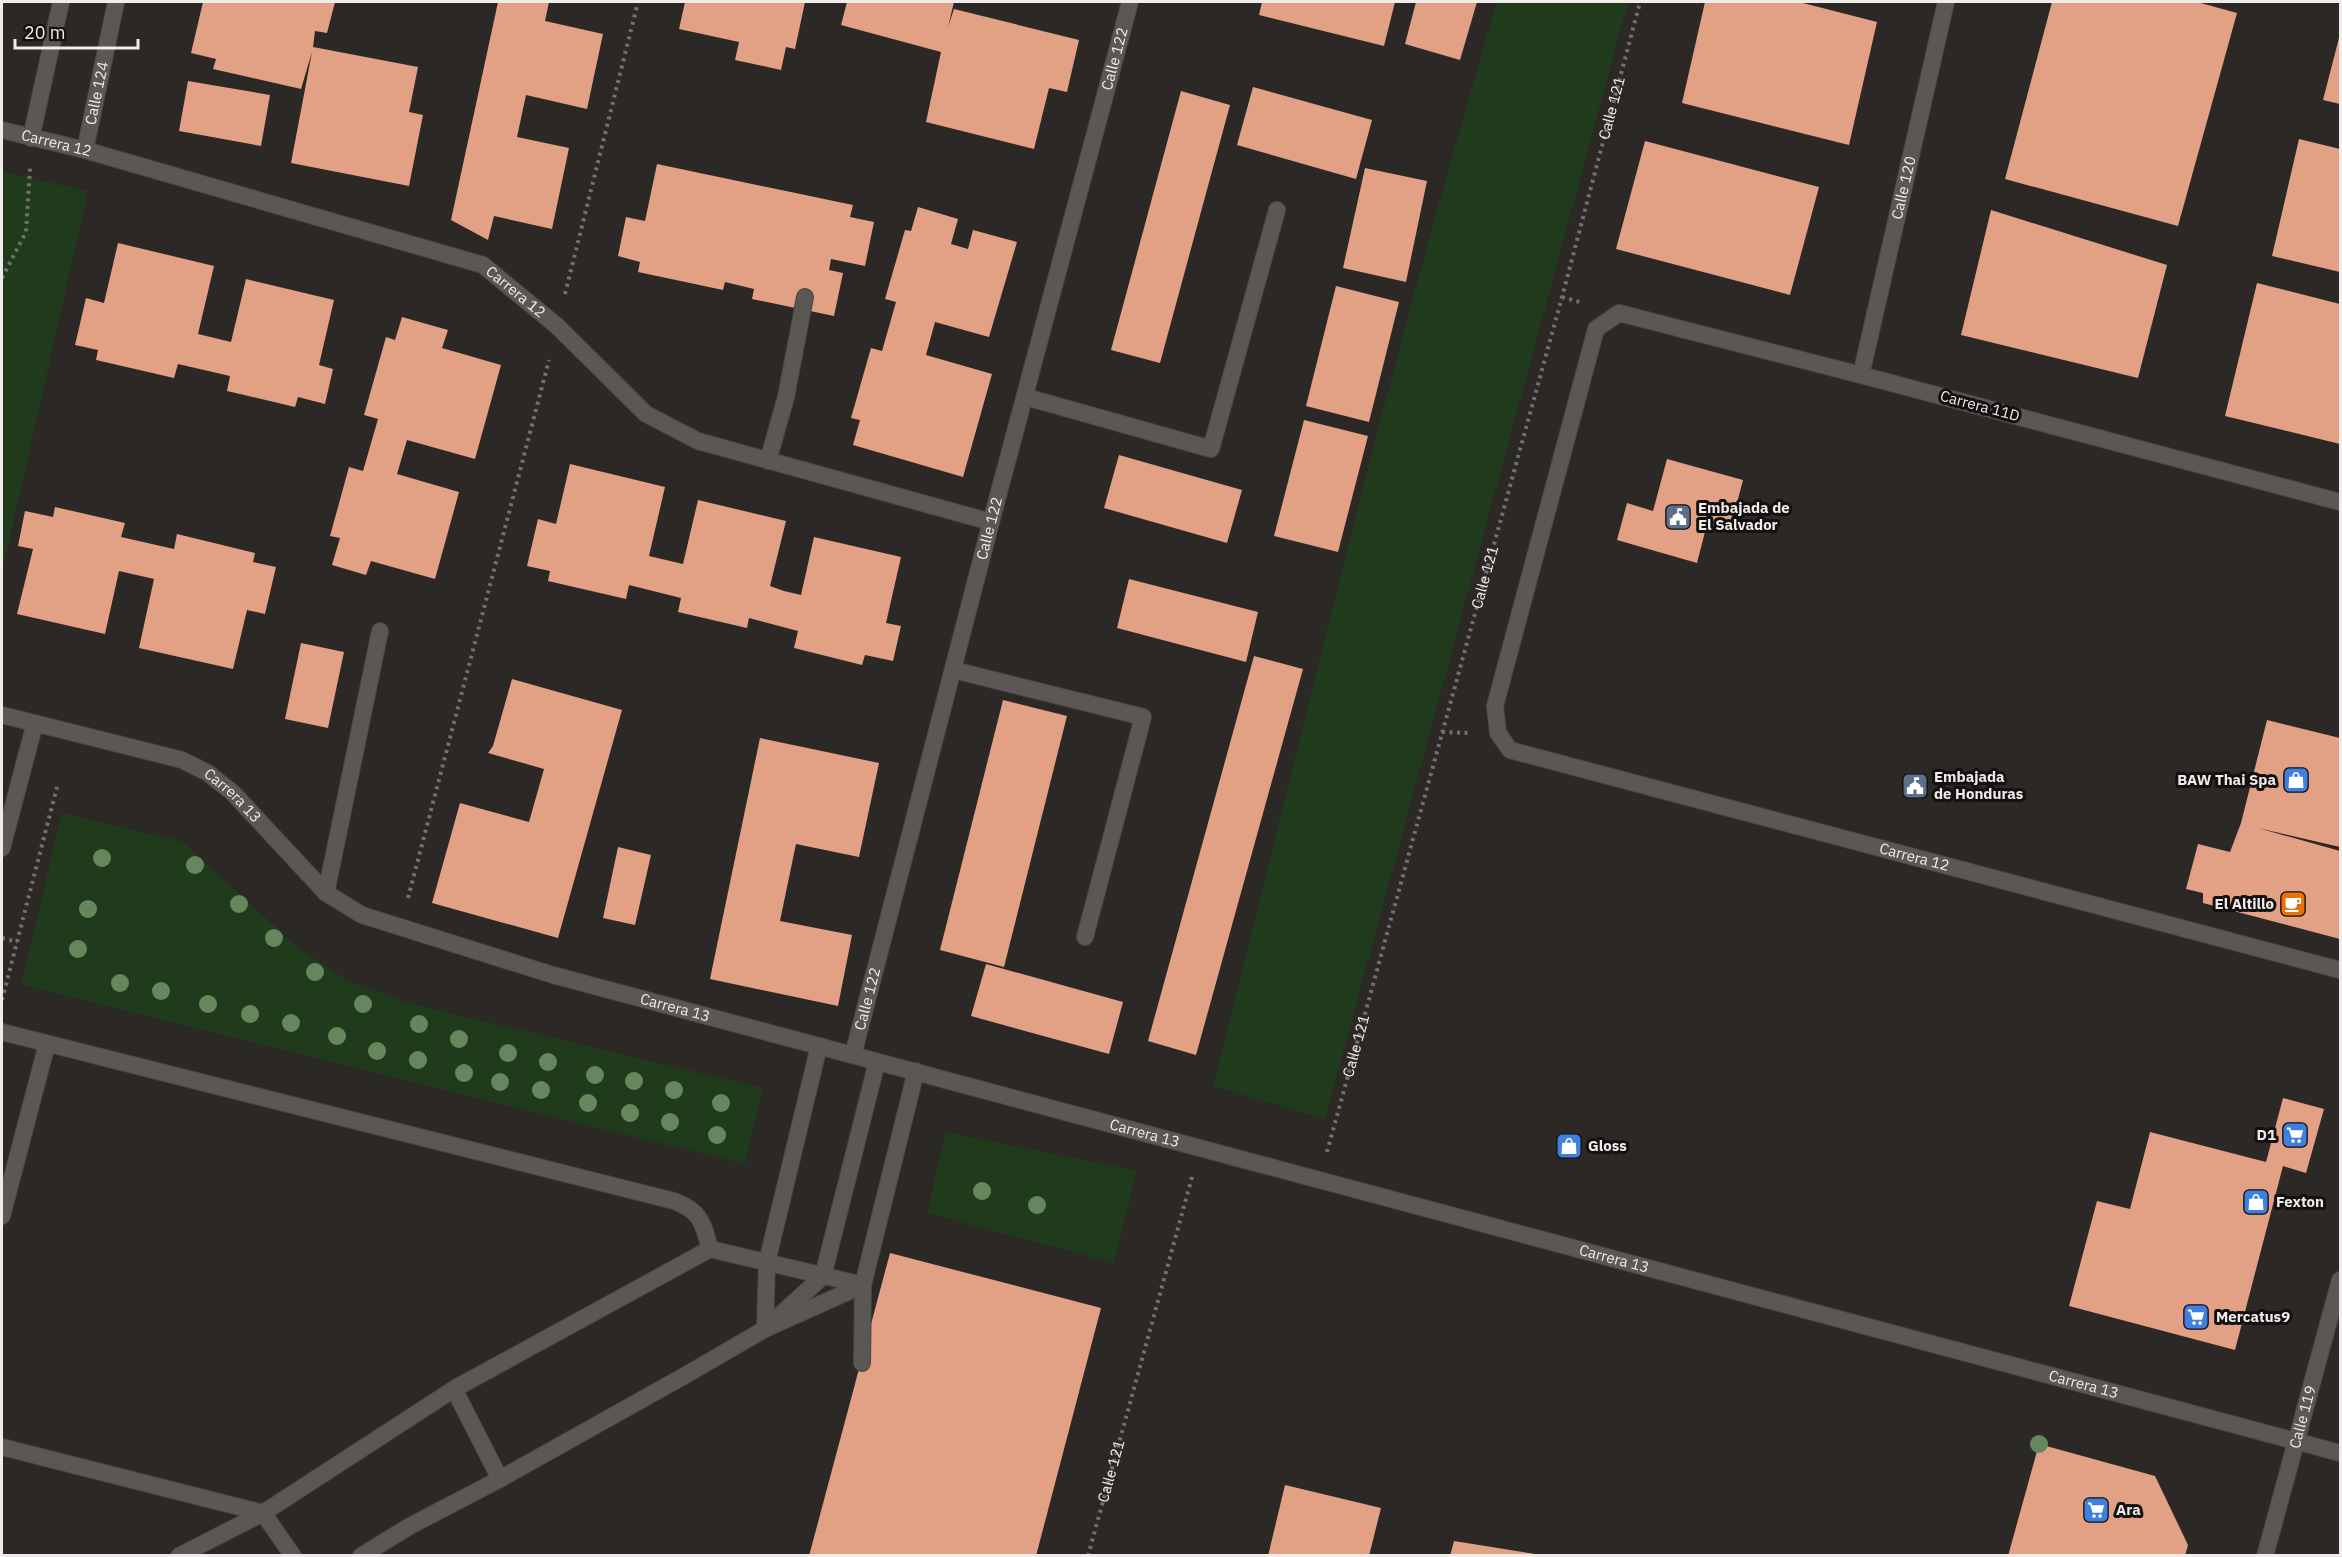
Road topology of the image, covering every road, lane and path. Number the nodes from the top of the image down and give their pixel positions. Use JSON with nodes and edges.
{"nodes":[{"id":1,"x":61,"y":2,"type":"edge"},
{"id":2,"x":116,"y":2,"type":"edge"},
{"id":3,"x":638,"y":2,"type":"edge"},
{"id":4,"x":1130,"y":2,"type":"edge"},
{"id":5,"x":1640,"y":2,"type":"edge"},
{"id":6,"x":1946,"y":2,"type":"edge"},
{"id":7,"x":2,"y":130,"type":"edge"},
{"id":8,"x":31,"y":138,"type":"junction"},
{"id":9,"x":84,"y":150,"type":"junction"},
{"id":10,"x":1278,"y":210,"type":"dead end"},
{"id":11,"x":2,"y":278,"type":"edge"},
{"id":12,"x":805,"y":297,"type":"dead end"},
{"id":13,"x":557,"y":326,"type":"junction"},
{"id":14,"x":1861,"y":375,"type":"junction"},
{"id":15,"x":1026,"y":397,"type":"junction"},
{"id":16,"x":768,"y":460,"type":"junction"},
{"id":17,"x":2340,"y":502,"type":"edge"},
{"id":18,"x":991,"y":522,"type":"junction"},
{"id":19,"x":380,"y":631,"type":"dead end"},
{"id":20,"x":954,"y":670,"type":"junction"},
{"id":21,"x":2,"y":715,"type":"edge"},
{"id":22,"x":35,"y":723,"type":"junction"},
{"id":23,"x":1498,"y":733,"type":"joint"},
{"id":24,"x":57,"y":787,"type":"dead end"},
{"id":25,"x":2,"y":848,"type":"edge"},
{"id":26,"x":326,"y":893,"type":"junction"},
{"id":27,"x":406,"y":905,"type":"dead end"},
{"id":28,"x":1085,"y":937,"type":"dead end"},
{"id":29,"x":2,"y":938,"type":"edge"},
{"id":30,"x":17,"y":942,"type":"junction"},
{"id":31,"x":2340,"y":970,"type":"edge"},
{"id":32,"x":2,"y":1000,"type":"edge"},
{"id":33,"x":2,"y":1032,"type":"edge"},
{"id":34,"x":47,"y":1044,"type":"junction"},
{"id":35,"x":819,"y":1046,"type":"junction"},
{"id":36,"x":853,"y":1055,"type":"junction"},
{"id":37,"x":877,"y":1062,"type":"junction"},
{"id":38,"x":916,"y":1071,"type":"junction"},
{"id":39,"x":1327,"y":1153,"type":"dead end"},
{"id":40,"x":1192,"y":1176,"type":"dead end"},
{"id":41,"x":2,"y":1216,"type":"edge"},
{"id":42,"x":710,"y":1249,"type":"junction"},
{"id":43,"x":767,"y":1262,"type":"junction"},
{"id":44,"x":823,"y":1276,"type":"junction"},
{"id":45,"x":2340,"y":1280,"type":"edge"},
{"id":46,"x":863,"y":1285,"type":"junction"},
{"id":47,"x":765,"y":1329,"type":"junction"},
{"id":48,"x":862,"y":1363,"type":"dead end"},
{"id":49,"x":454,"y":1389,"type":"junction"},
{"id":50,"x":2296,"y":1440,"type":"junction"},
{"id":51,"x":2,"y":1447,"type":"edge"},
{"id":52,"x":2340,"y":1453,"type":"edge"},
{"id":53,"x":500,"y":1479,"type":"junction"},
{"id":54,"x":263,"y":1513,"type":"junction"},
{"id":55,"x":179,"y":1556,"type":"edge"},
{"id":56,"x":293,"y":1556,"type":"edge"},
{"id":57,"x":361,"y":1556,"type":"edge"},
{"id":58,"x":1088,"y":1556,"type":"edge"},
{"id":59,"x":2265,"y":1556,"type":"edge"}],
"edges":[{"from":1,"to":8,"type":"street"},
{"from":2,"to":9,"type":"street","name":"Calle 124"},
{"from":3,"to":13,"type":"path"},
{"from":4,"to":15,"type":"street","name":"Calle 122"},
{"from":5,"to":39,"type":"path","name":"Calle 121"},
{"from":6,"to":14,"type":"street","name":"Calle 120"},
{"from":7,"to":8,"type":"street","name":"Carrera 12"},
{"from":8,"to":9,"type":"street","name":"Carrera 12"},
{"from":8,"to":11,"type":"path"},
{"from":9,"to":13,"type":"street","name":"Carrera 12"},
{"from":10,"to":15,"type":"street"},
{"from":12,"to":16,"type":"street"},
{"from":13,"to":16,"type":"street","name":"Carrera 12"},
{"from":13,"to":27,"type":"path"},
{"from":14,"to":17,"type":"street","name":"Carrera 11D"},
{"from":14,"to":23,"type":"street","name":"Carrera 11D"},
{"from":15,"to":18,"type":"street","name":"Calle 122"},
{"from":16,"to":18,"type":"street","name":"Carrera 12"},
{"from":18,"to":20,"type":"street","name":"Calle 122"},
{"from":19,"to":26,"type":"street"},
{"from":20,"to":28,"type":"street"},
{"from":20,"to":36,"type":"street","name":"Calle 122"},
{"from":21,"to":22,"type":"street","name":"Carrera 13"},
{"from":22,"to":25,"type":"street"},
{"from":22,"to":26,"type":"street","name":"Carrera 13"},
{"from":23,"to":31,"type":"street","name":"Carrera 12"},
{"from":24,"to":30,"type":"path"},
{"from":26,"to":35,"type":"street","name":"Carrera 13"},
{"from":29,"to":30,"type":"path"},
{"from":30,"to":32,"type":"path"},
{"from":33,"to":34,"type":"street"},
{"from":34,"to":41,"type":"street"},
{"from":34,"to":42,"type":"street"},
{"from":35,"to":36,"type":"street","name":"Carrera 13"},
{"from":35,"to":43,"type":"street"},
{"from":36,"to":37,"type":"street","name":"Carrera 13"},
{"from":37,"to":38,"type":"street","name":"Carrera 13"},
{"from":37,"to":44,"type":"street"},
{"from":38,"to":46,"type":"street"},
{"from":38,"to":50,"type":"street","name":"Carrera 13"},
{"from":40,"to":58,"type":"path","name":"Calle 121"},
{"from":42,"to":43,"type":"street"},
{"from":42,"to":49,"type":"street"},
{"from":43,"to":44,"type":"street"},
{"from":43,"to":47,"type":"street"},
{"from":44,"to":46,"type":"street"},
{"from":44,"to":47,"type":"street"},
{"from":45,"to":50,"type":"street","name":"Calle 119"},
{"from":46,"to":47,"type":"street"},
{"from":46,"to":48,"type":"street"},
{"from":47,"to":53,"type":"street"},
{"from":49,"to":53,"type":"street"},
{"from":49,"to":54,"type":"street"},
{"from":50,"to":52,"type":"street","name":"Carrera 13"},
{"from":50,"to":59,"type":"street","name":"Calle 119"},
{"from":51,"to":54,"type":"street"},
{"from":53,"to":57,"type":"street"},
{"from":54,"to":55,"type":"street"},
{"from":54,"to":56,"type":"street"}]}
